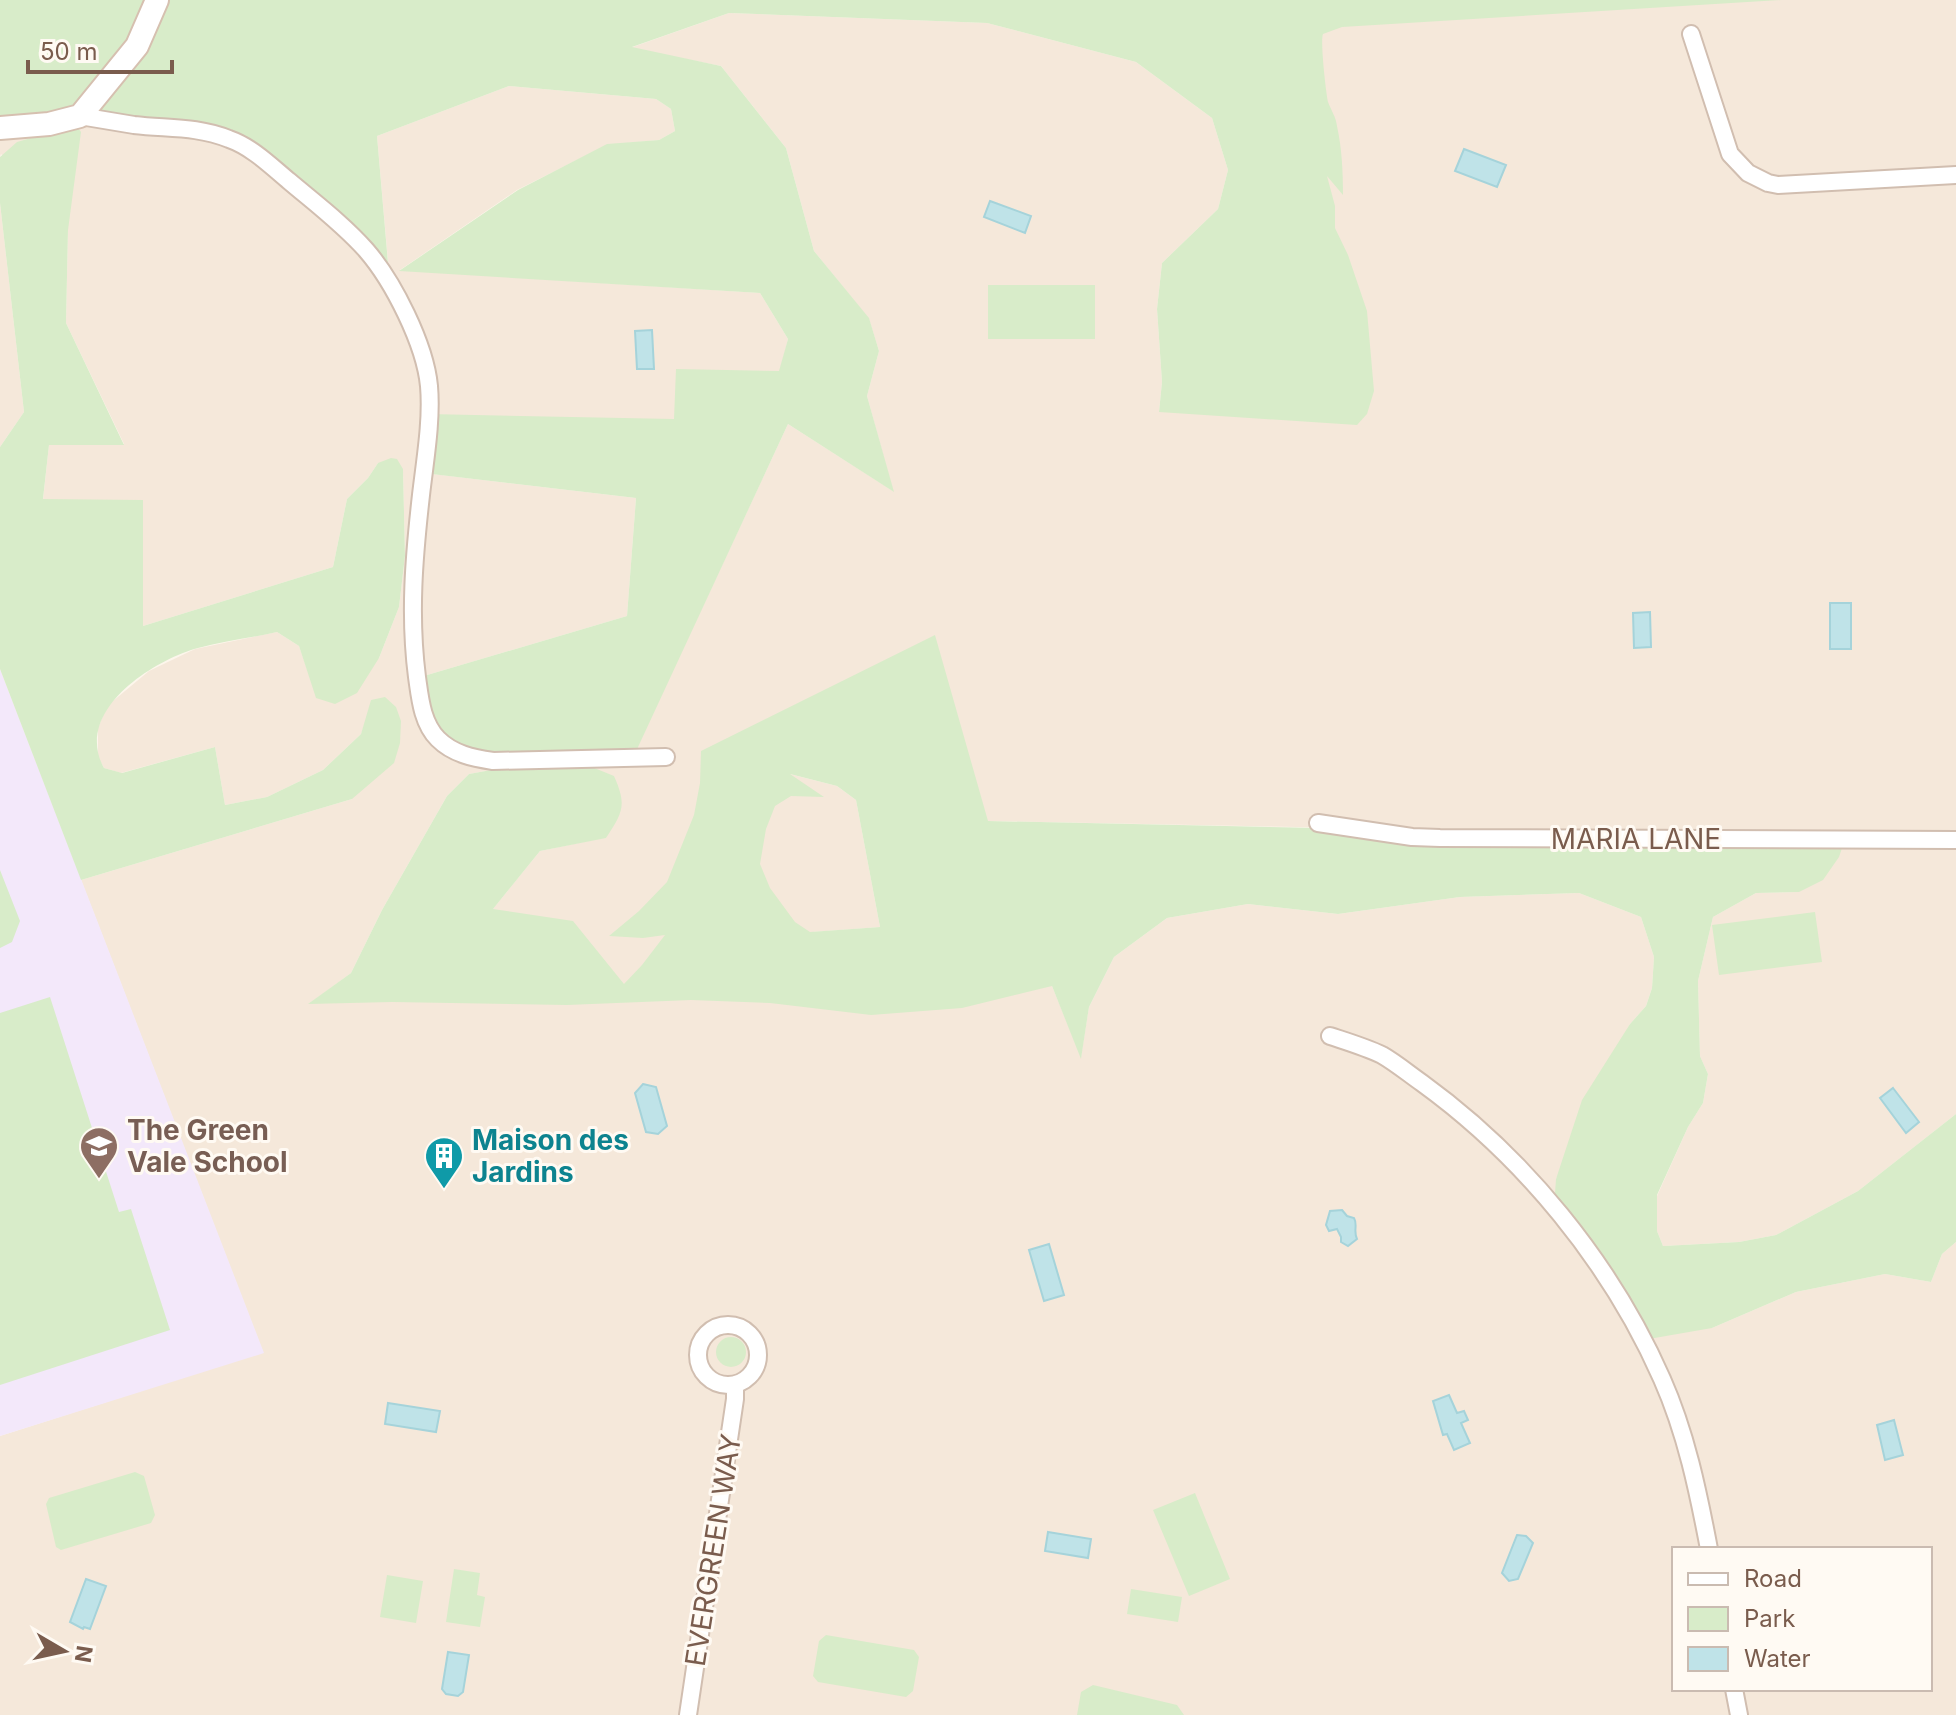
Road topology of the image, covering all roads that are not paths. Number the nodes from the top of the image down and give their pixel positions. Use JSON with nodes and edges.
{"nodes":[{"id":1,"x":157,"y":0,"type":"edge"},
{"id":2,"x":1691,"y":34,"type":"dead end"},
{"id":3,"x":80,"y":116,"type":"junction"},
{"id":4,"x":0,"y":128,"type":"edge"},
{"id":5,"x":1956,"y":175,"type":"edge"},
{"id":6,"x":666,"y":757,"type":"dead end"},
{"id":7,"x":1318,"y":823,"type":"dead end"},
{"id":8,"x":1956,"y":840,"type":"edge"},
{"id":9,"x":1330,"y":1036,"type":"dead end"},
{"id":10,"x":735,"y":1385,"type":"dead end"},
{"id":11,"x":1709,"y":1547,"type":"edge"},
{"id":12,"x":1734,"y":1691,"type":"edge"},
{"id":13,"x":688,"y":1715,"type":"edge"},
{"id":14,"x":1739,"y":1715,"type":"edge"}],
"edges":[{"from":1,"to":3,"type":"street"},
{"from":2,"to":5,"type":"street"},
{"from":3,"to":4,"type":"street"},
{"from":3,"to":6,"type":"street"},
{"from":7,"to":8,"type":"street","name":"MARIA LANE"},
{"from":9,"to":11,"type":"street"},
{"from":10,"to":13,"type":"street","name":"EVERGREEN WAY"},
{"from":12,"to":14,"type":"street"}]}
